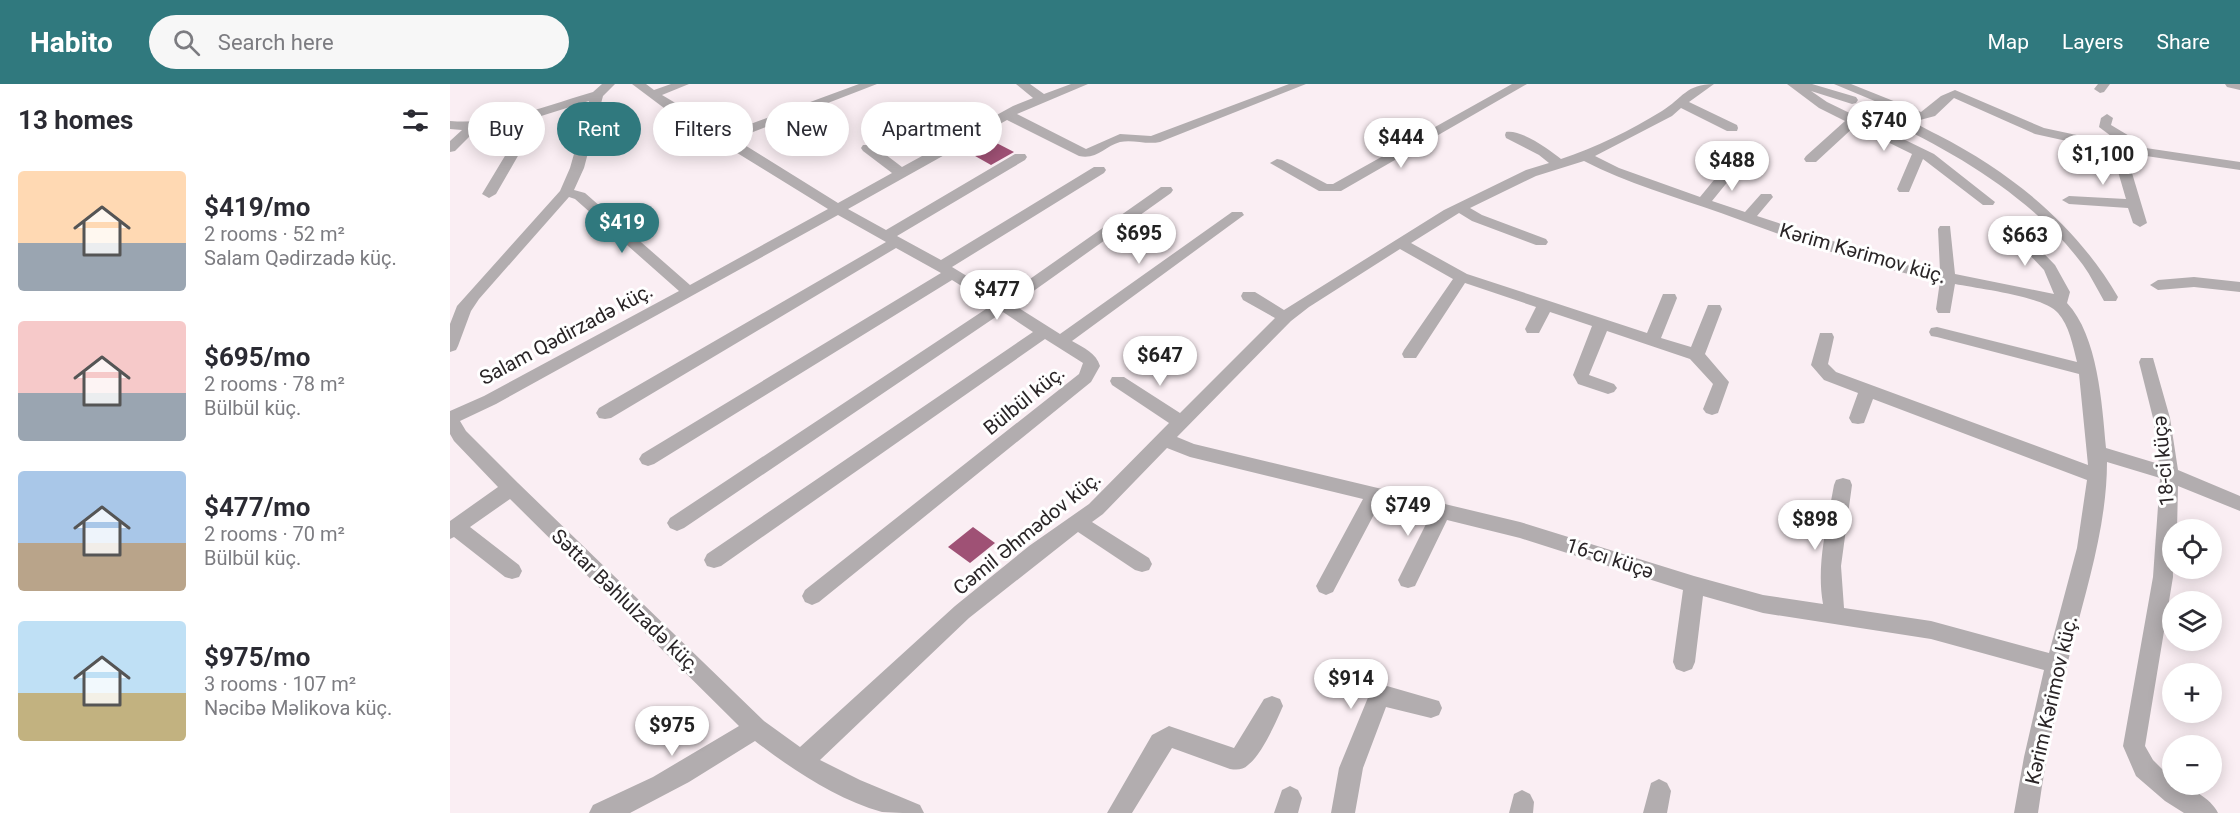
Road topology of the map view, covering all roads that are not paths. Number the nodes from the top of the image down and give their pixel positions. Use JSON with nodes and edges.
{"nodes":[{"id":1,"x":609,"y":84,"type":"edge"},
{"id":2,"x":638,"y":84,"type":"edge"},
{"id":3,"x":682,"y":84,"type":"edge"},
{"id":4,"x":871,"y":84,"type":"edge"},
{"id":5,"x":1022,"y":84,"type":"edge"},
{"id":6,"x":1082,"y":84,"type":"edge"},
{"id":7,"x":1300,"y":84,"type":"edge"},
{"id":8,"x":1521,"y":84,"type":"edge"},
{"id":9,"x":1708,"y":84,"type":"edge"},
{"id":10,"x":1794,"y":84,"type":"edge"},
{"id":11,"x":1840,"y":84,"type":"edge"},
{"id":12,"x":2231,"y":84,"type":"edge"},
{"id":13,"x":2240,"y":86,"type":"edge"},
{"id":14,"x":1962,"y":90,"type":"edge"},
{"id":15,"x":653,"y":94,"type":"junction"},
{"id":16,"x":597,"y":95,"type":"junction"},
{"id":17,"x":1042,"y":99,"type":"junction"},
{"id":18,"x":666,"y":102,"type":"edge"},
{"id":19,"x":1680,"y":103,"type":"junction"},
{"id":20,"x":545,"y":111,"type":"edge"},
{"id":21,"x":1008,"y":115,"type":"junction"},
{"id":22,"x":2107,"y":118,"type":"dead end"},
{"id":23,"x":1854,"y":120,"type":"junction"},
{"id":24,"x":450,"y":125,"type":"edge"},
{"id":25,"x":468,"y":128,"type":"edge"},
{"id":26,"x":753,"y":128,"type":"edge"},
{"id":27,"x":1732,"y":128,"type":"dead end"},
{"id":28,"x":468,"y":131,"type":"edge"},
{"id":29,"x":1511,"y":135,"type":"dead end"},
{"id":30,"x":450,"y":147,"type":"edge"},
{"id":31,"x":2118,"y":148,"type":"junction"},
{"id":32,"x":2134,"y":150,"type":"junction"},
{"id":33,"x":1920,"y":152,"type":"junction"},
{"id":34,"x":511,"y":156,"type":"edge"},
{"id":35,"x":753,"y":156,"type":"edge"},
{"id":36,"x":878,"y":156,"type":"edge"},
{"id":37,"x":1585,"y":156,"type":"junction"},
{"id":38,"x":1020,"y":157,"type":"dead end"},
{"id":39,"x":1811,"y":159,"type":"dead end"},
{"id":40,"x":1737,"y":161,"type":"dead end"},
{"id":41,"x":1277,"y":163,"type":"dead end"},
{"id":42,"x":1558,"y":164,"type":"junction"},
{"id":43,"x":2240,"y":166,"type":"edge"},
{"id":44,"x":1099,"y":170,"type":"dead end"},
{"id":45,"x":902,"y":174,"type":"junction"},
{"id":46,"x":1904,"y":189,"type":"dead end"},
{"id":47,"x":1166,"y":190,"type":"dead end"},
{"id":48,"x":566,"y":192,"type":"junction"},
{"id":49,"x":489,"y":194,"type":"dead end"},
{"id":50,"x":1766,"y":197,"type":"dead end"},
{"id":51,"x":2069,"y":200,"type":"dead end"},
{"id":52,"x":1703,"y":202,"type":"junction"},
{"id":53,"x":1988,"y":202,"type":"dead end"},
{"id":54,"x":2134,"y":204,"type":"junction"},
{"id":55,"x":1460,"y":208,"type":"junction"},
{"id":56,"x":838,"y":209,"type":"junction"},
{"id":57,"x":1237,"y":215,"type":"dead end"},
{"id":58,"x":1748,"y":218,"type":"junction"},
{"id":59,"x":2140,"y":224,"type":"dead end"},
{"id":60,"x":1945,"y":229,"type":"dead end"},
{"id":61,"x":2014,"y":231,"type":"dead end"},
{"id":62,"x":891,"y":239,"type":"junction"},
{"id":63,"x":1541,"y":242,"type":"dead end"},
{"id":64,"x":1400,"y":243,"type":"junction"},
{"id":65,"x":946,"y":270,"type":"junction"},
{"id":66,"x":1462,"y":277,"type":"junction"},
{"id":67,"x":1948,"y":278,"type":"junction"},
{"id":68,"x":2158,"y":285,"type":"dead end"},
{"id":69,"x":2240,"y":287,"type":"edge"},
{"id":70,"x":689,"y":292,"type":"junction"},
{"id":71,"x":1249,"y":296,"type":"dead end"},
{"id":72,"x":2110,"y":297,"type":"dead end"},
{"id":73,"x":1669,"y":298,"type":"dead end"},
{"id":74,"x":2059,"y":303,"type":"junction"},
{"id":75,"x":1546,"y":304,"type":"junction"},
{"id":76,"x":1003,"y":305,"type":"junction"},
{"id":77,"x":1714,"y":309,"type":"dead end"},
{"id":78,"x":1944,"y":309,"type":"dead end"},
{"id":79,"x":1285,"y":317,"type":"junction"},
{"id":80,"x":1602,"y":322,"type":"junction"},
{"id":81,"x":1533,"y":329,"type":"dead end"},
{"id":82,"x":1044,"y":332,"type":"junction"},
{"id":83,"x":1937,"y":332,"type":"dead end"},
{"id":84,"x":1826,"y":338,"type":"dead end"},
{"id":85,"x":1652,"y":340,"type":"junction"},
{"id":86,"x":1060,"y":342,"type":"junction"},
{"id":87,"x":450,"y":346,"type":"edge"},
{"id":88,"x":1410,"y":354,"type":"dead end"},
{"id":89,"x":1696,"y":355,"type":"junction"},
{"id":90,"x":2147,"y":362,"type":"dead end"},
{"id":91,"x":2087,"y":370,"type":"junction"},
{"id":92,"x":1118,"y":381,"type":"dead end"},
{"id":93,"x":1608,"y":388,"type":"dead end"},
{"id":94,"x":1868,"y":390,"type":"junction"},
{"id":95,"x":1712,"y":409,"type":"dead end"},
{"id":96,"x":605,"y":413,"type":"dead end"},
{"id":97,"x":1858,"y":418,"type":"dead end"},
{"id":98,"x":450,"y":419,"type":"edge"},
{"id":99,"x":1182,"y":423,"type":"junction"},
{"id":100,"x":1166,"y":440,"type":"junction"},
{"id":101,"x":2098,"y":452,"type":"junction"},
{"id":102,"x":648,"y":459,"type":"dead end"},
{"id":103,"x":2169,"y":474,"type":"junction"},
{"id":104,"x":2097,"y":476,"type":"junction"},
{"id":105,"x":1843,"y":486,"type":"dead end"},
{"id":106,"x":511,"y":488,"type":"junction"},
{"id":107,"x":1375,"y":495,"type":"junction"},
{"id":108,"x":2240,"y":504,"type":"edge"},
{"id":109,"x":1442,"y":511,"type":"junction"},
{"id":110,"x":1079,"y":522,"type":"junction"},
{"id":111,"x":677,"y":523,"type":"dead end"},
{"id":112,"x":453,"y":529,"type":"edge"},
{"id":113,"x":714,"y":560,"type":"dead end"},
{"id":114,"x":1142,"y":564,"type":"dead end"},
{"id":115,"x":512,"y":571,"type":"dead end"},
{"id":116,"x":1408,"y":580,"type":"dead end"},
{"id":117,"x":1694,"y":585,"type":"junction"},
{"id":118,"x":1326,"y":586,"type":"dead end"},
{"id":119,"x":812,"y":596,"type":"dead end"},
{"id":120,"x":1835,"y":614,"type":"junction"},
{"id":121,"x":1684,"y":662,"type":"dead end"},
{"id":122,"x":2056,"y":665,"type":"junction"},
{"id":123,"x":1272,"y":706,"type":"dead end"},
{"id":124,"x":1431,"y":708,"type":"dead end"},
{"id":125,"x":756,"y":728,"type":"junction"},
{"id":126,"x":801,"y":762,"type":"junction"},
{"id":127,"x":602,"y":813,"type":"edge"},
{"id":128,"x":912,"y":813,"type":"edge"},
{"id":129,"x":1119,"y":813,"type":"edge"},
{"id":130,"x":1342,"y":813,"type":"edge"},
{"id":131,"x":2026,"y":813,"type":"edge"},
{"id":132,"x":2206,"y":813,"type":"edge"}],
"edges":[{"from":1,"to":16,"type":"street"},
{"from":2,"to":15,"type":"street","name":"Bülbül küç."},
{"from":3,"to":15,"type":"street"},
{"from":4,"to":26,"type":"street"},
{"from":5,"to":17,"type":"street"},
{"from":6,"to":17,"type":"street","name":"Salam Qədirzadə küç."},
{"from":7,"to":21,"type":"street"},
{"from":8,"to":41,"type":"street"},
{"from":9,"to":19,"type":"street","name":"Cəmil Əhmədov küç."},
{"from":10,"to":23,"type":"street"},
{"from":10,"to":72,"type":"street"},
{"from":11,"to":14,"type":"street"},
{"from":12,"to":13,"type":"street"},
{"from":14,"to":31,"type":"street"},
{"from":15,"to":18,"type":"street","name":"Bülbül küç."},
{"from":16,"to":20,"type":"street"},
{"from":16,"to":48,"type":"street"},
{"from":17,"to":21,"type":"street","name":"Salam Qədirzadə küç."},
{"from":19,"to":27,"type":"street"},
{"from":19,"to":37,"type":"street","name":"Cəmil Əhmədov küç."},
{"from":21,"to":45,"type":"street","name":"Salam Qədirzadə küç."},
{"from":22,"to":32,"type":"street"},
{"from":23,"to":33,"type":"street"},
{"from":23,"to":39,"type":"street"},
{"from":24,"to":25,"type":"street"},
{"from":28,"to":30,"type":"street"},
{"from":29,"to":42,"type":"street"},
{"from":31,"to":32,"type":"street"},
{"from":31,"to":54,"type":"street"},
{"from":32,"to":43,"type":"street"},
{"from":33,"to":46,"type":"street"},
{"from":33,"to":53,"type":"street"},
{"from":34,"to":49,"type":"street"},
{"from":35,"to":56,"type":"street","name":"Bülbül küç."},
{"from":36,"to":45,"type":"street"},
{"from":37,"to":42,"type":"street","name":"Cəmil Əhmədov küç."},
{"from":37,"to":52,"type":"street","name":"Kərim Kərimov küç."},
{"from":38,"to":62,"type":"street"},
{"from":40,"to":52,"type":"street"},
{"from":42,"to":55,"type":"street","name":"Cəmil Əhmədov küç."},
{"from":44,"to":65,"type":"street"},
{"from":45,"to":56,"type":"street","name":"Salam Qədirzadə küç."},
{"from":47,"to":76,"type":"street"},
{"from":48,"to":70,"type":"street"},
{"from":48,"to":87,"type":"street"},
{"from":50,"to":58,"type":"street"},
{"from":51,"to":54,"type":"street"},
{"from":52,"to":58,"type":"street","name":"Kərim Kərimov küç."},
{"from":54,"to":59,"type":"street"},
{"from":55,"to":63,"type":"street"},
{"from":55,"to":64,"type":"street","name":"Cəmil Əhmədov küç."},
{"from":56,"to":62,"type":"street","name":"Bülbül küç."},
{"from":56,"to":70,"type":"street","name":"Salam Qədirzadə küç."},
{"from":57,"to":86,"type":"street"},
{"from":58,"to":67,"type":"street","name":"Kərim Kərimov küç."},
{"from":60,"to":67,"type":"street"},
{"from":61,"to":74,"type":"street"},
{"from":62,"to":65,"type":"street","name":"Bülbül küç."},
{"from":62,"to":96,"type":"street"},
{"from":64,"to":66,"type":"street"},
{"from":64,"to":79,"type":"street","name":"Cəmil Əhmədov küç."},
{"from":65,"to":76,"type":"street","name":"Bülbül küç."},
{"from":65,"to":102,"type":"street"},
{"from":66,"to":75,"type":"street"},
{"from":66,"to":88,"type":"street"},
{"from":67,"to":74,"type":"street","name":"Kərim Kərimov küç."},
{"from":67,"to":78,"type":"street"},
{"from":68,"to":69,"type":"street"},
{"from":70,"to":98,"type":"street","name":"Salam Qədirzadə küç."},
{"from":71,"to":79,"type":"street"},
{"from":73,"to":85,"type":"street"},
{"from":74,"to":91,"type":"street","name":"Kərim Kərimov küç."},
{"from":75,"to":80,"type":"street"},
{"from":75,"to":81,"type":"street"},
{"from":76,"to":82,"type":"street","name":"Bülbül küç."},
{"from":76,"to":111,"type":"street"},
{"from":77,"to":89,"type":"street"},
{"from":79,"to":99,"type":"street","name":"Cəmil Əhmədov küç."},
{"from":80,"to":85,"type":"street"},
{"from":80,"to":93,"type":"street"},
{"from":82,"to":86,"type":"street","name":"Bülbül küç."},
{"from":82,"to":113,"type":"street"},
{"from":83,"to":91,"type":"street"},
{"from":84,"to":94,"type":"street"},
{"from":85,"to":89,"type":"street"},
{"from":86,"to":119,"type":"street","name":"Bülbül küç."},
{"from":89,"to":95,"type":"street"},
{"from":90,"to":103,"type":"street","name":"18-ci küçə"},
{"from":91,"to":101,"type":"street","name":"Kərim Kərimov küç."},
{"from":92,"to":99,"type":"street"},
{"from":94,"to":97,"type":"street"},
{"from":94,"to":104,"type":"street"},
{"from":98,"to":106,"type":"street","name":"Səttar Bəhlulzadə küç."},
{"from":99,"to":100,"type":"street","name":"Cəmil Əhmədov küç."},
{"from":100,"to":107,"type":"street","name":"16-cı küçə"},
{"from":100,"to":110,"type":"street","name":"Cəmil Əhmədov küç."},
{"from":101,"to":103,"type":"street"},
{"from":101,"to":104,"type":"street","name":"Kərim Kərimov küç."},
{"from":103,"to":108,"type":"street"},
{"from":103,"to":132,"type":"street","name":"18-ci küçə"},
{"from":104,"to":122,"type":"street","name":"Kərim Kərimov küç."},
{"from":105,"to":120,"type":"street"},
{"from":106,"to":112,"type":"street"},
{"from":106,"to":125,"type":"street","name":"Səttar Bəhlulzadə küç."},
{"from":107,"to":109,"type":"street","name":"16-cı küçə"},
{"from":107,"to":118,"type":"street"},
{"from":109,"to":116,"type":"street"},
{"from":109,"to":117,"type":"street","name":"16-cı küçə"},
{"from":110,"to":114,"type":"street"},
{"from":110,"to":126,"type":"street","name":"Cəmil Əhmədov küç."},
{"from":112,"to":115,"type":"street"},
{"from":117,"to":120,"type":"street","name":"16-cı küçə"},
{"from":117,"to":121,"type":"street"},
{"from":120,"to":122,"type":"street","name":"16-cı küçə"},
{"from":122,"to":131,"type":"street","name":"Kərim Kərimov küç."},
{"from":123,"to":129,"type":"street"},
{"from":124,"to":130,"type":"street"},
{"from":125,"to":126,"type":"street","name":"Səttar Bəhlulzadə küç."},
{"from":125,"to":127,"type":"street"},
{"from":126,"to":128,"type":"street","name":"Səttar Bəhlulzadə küç."}]}
